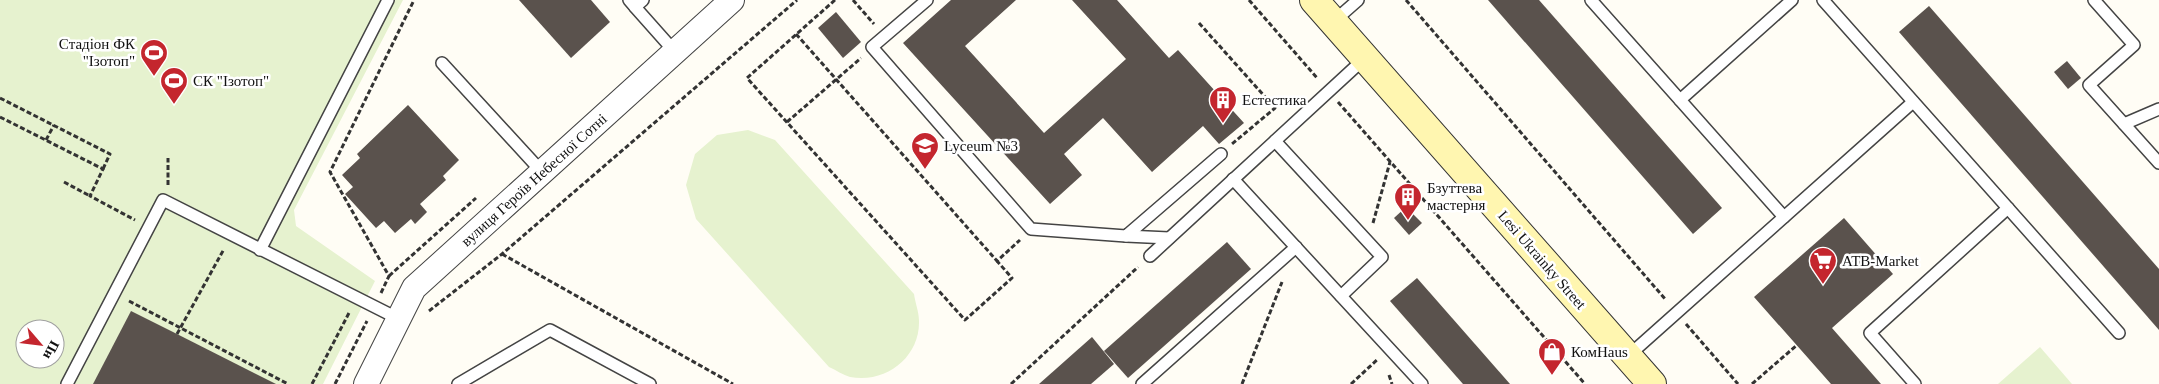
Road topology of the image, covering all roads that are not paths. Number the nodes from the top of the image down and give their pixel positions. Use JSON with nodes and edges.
{"nodes":[{"id":1,"x":388,"y":0,"type":"edge"},
{"id":2,"x":732,"y":0,"type":"edge"},
{"id":3,"x":926,"y":0,"type":"edge"},
{"id":4,"x":1314,"y":0,"type":"edge"},
{"id":5,"x":1358,"y":0,"type":"edge"},
{"id":6,"x":1591,"y":0,"type":"edge"},
{"id":7,"x":1792,"y":0,"type":"edge"},
{"id":8,"x":1823,"y":0,"type":"edge"},
{"id":9,"x":2094,"y":0,"type":"edge"},
{"id":10,"x":636,"y":2,"type":"edge"},
{"id":11,"x":1333,"y":22,"type":"junction"},
{"id":12,"x":675,"y":52,"type":"junction"},
{"id":13,"x":1365,"y":58,"type":"junction"},
{"id":14,"x":442,"y":63,"type":"dead end"},
{"id":15,"x":1680,"y":100,"type":"junction"},
{"id":16,"x":1913,"y":102,"type":"junction"},
{"id":17,"x":2159,"y":109,"type":"edge"},
{"id":18,"x":2124,"y":124,"type":"junction"},
{"id":19,"x":1275,"y":140,"type":"junction"},
{"id":20,"x":1221,"y":154,"type":"road end"},
{"id":21,"x":2159,"y":163,"type":"edge"},
{"id":22,"x":542,"y":172,"type":"junction"},
{"id":23,"x":1234,"y":179,"type":"junction"},
{"id":24,"x":2008,"y":208,"type":"junction"},
{"id":25,"x":1784,"y":217,"type":"junction"},
{"id":26,"x":1126,"y":236,"type":"junction"},
{"id":27,"x":1169,"y":238,"type":"junction"},
{"id":28,"x":1296,"y":247,"type":"junction"},
{"id":29,"x":260,"y":250,"type":"junction"},
{"id":30,"x":1150,"y":256,"type":"road end"},
{"id":31,"x":1341,"y":296,"type":"junction"},
{"id":32,"x":399,"y":319,"type":"junction"},
{"id":33,"x":2119,"y":333,"type":"dead end"},
{"id":34,"x":1627,"y":356,"type":"junction"},
{"id":35,"x":67,"y":384,"type":"edge"},
{"id":36,"x":366,"y":384,"type":"edge"},
{"id":37,"x":458,"y":384,"type":"edge"},
{"id":38,"x":650,"y":384,"type":"edge"},
{"id":39,"x":1142,"y":384,"type":"edge"},
{"id":40,"x":1422,"y":384,"type":"edge"},
{"id":41,"x":1652,"y":384,"type":"edge"},
{"id":42,"x":1915,"y":384,"type":"edge"}],
"edges":[{"from":1,"to":29,"type":"lane"},
{"from":2,"to":12,"type":"street","name":"вулиця Героїв Небесної Сотні"},
{"from":3,"to":26,"type":"lane"},
{"from":4,"to":11,"type":"main road","name":"Lesi Ukrainky Street"},
{"from":5,"to":11,"type":"lane"},
{"from":6,"to":15,"type":"lane"},
{"from":7,"to":15,"type":"lane"},
{"from":8,"to":16,"type":"lane"},
{"from":9,"to":18,"type":"lane"},
{"from":10,"to":12,"type":"lane"},
{"from":11,"to":13,"type":"main road","name":"Lesi Ukrainky Street"},
{"from":12,"to":22,"type":"street","name":"вулиця Героїв Небесної Сотні"},
{"from":13,"to":19,"type":"lane"},
{"from":13,"to":34,"type":"main road","name":"Lesi Ukrainky Street"},
{"from":14,"to":22,"type":"lane"},
{"from":15,"to":25,"type":"lane"},
{"from":16,"to":24,"type":"lane"},
{"from":16,"to":25,"type":"lane"},
{"from":17,"to":18,"type":"lane"},
{"from":18,"to":21,"type":"lane"},
{"from":19,"to":23,"type":"lane"},
{"from":19,"to":31,"type":"lane"},
{"from":20,"to":26,"type":"lane"},
{"from":22,"to":32,"type":"street","name":"вулиця Героїв Небесної Сотні"},
{"from":23,"to":27,"type":"lane"},
{"from":23,"to":28,"type":"lane"},
{"from":24,"to":33,"type":"lane"},
{"from":24,"to":42,"type":"lane"},
{"from":25,"to":34,"type":"lane"},
{"from":26,"to":27,"type":"lane"},
{"from":27,"to":30,"type":"lane"},
{"from":28,"to":31,"type":"lane"},
{"from":28,"to":39,"type":"lane"},
{"from":29,"to":32,"type":"lane"},
{"from":29,"to":35,"type":"lane"},
{"from":31,"to":40,"type":"lane"},
{"from":32,"to":36,"type":"street","name":"вулиця Героїв Небесної Сотні"},
{"from":34,"to":41,"type":"main road","name":"Lesi Ukrainky Street"},
{"from":37,"to":38,"type":"lane"}]}
